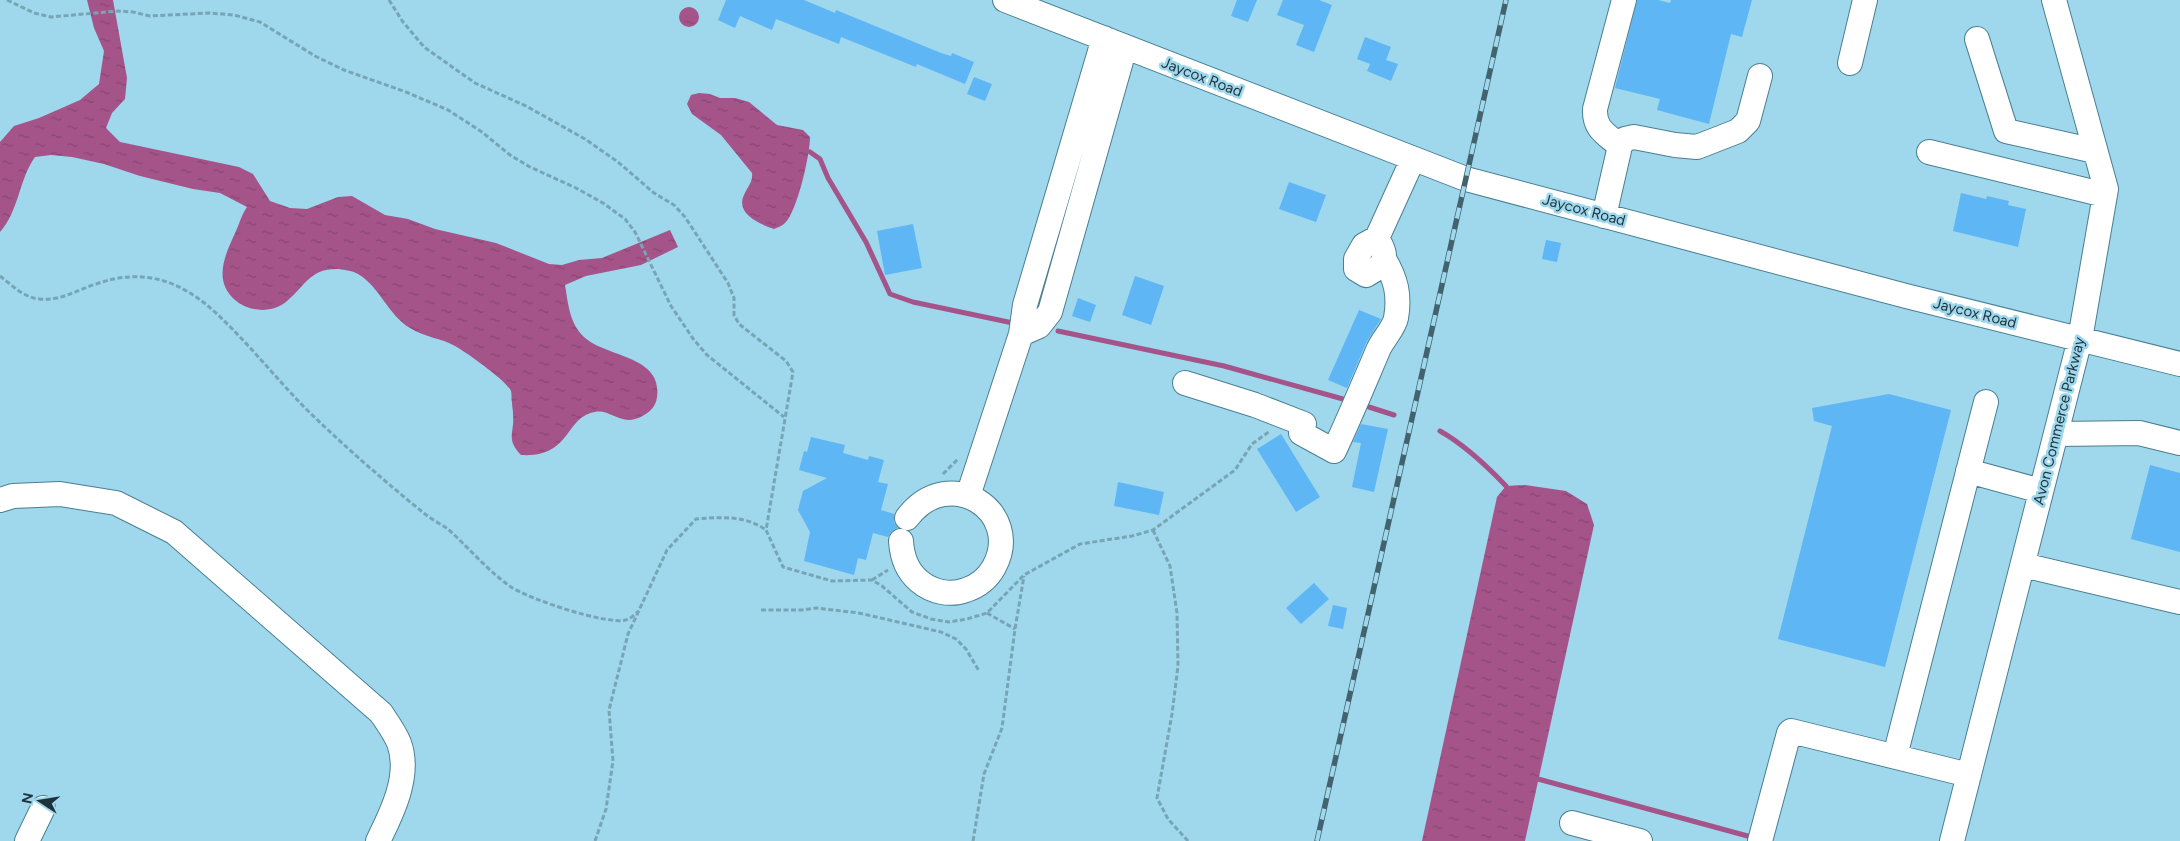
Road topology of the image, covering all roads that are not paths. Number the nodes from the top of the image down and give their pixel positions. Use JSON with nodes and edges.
{"nodes":[{"id":1,"x":1005,"y":0,"type":"edge"},
{"id":2,"x":1624,"y":0,"type":"edge"},
{"id":3,"x":1865,"y":0,"type":"edge"},
{"id":4,"x":2054,"y":0,"type":"edge"},
{"id":5,"x":1977,"y":39,"type":"dead end"},
{"id":6,"x":1115,"y":42,"type":"junction"},
{"id":7,"x":1850,"y":63,"type":"dead end"},
{"id":8,"x":1760,"y":76,"type":"dead end"},
{"id":9,"x":1620,"y":146,"type":"junction"},
{"id":10,"x":2096,"y":151,"type":"junction"},
{"id":11,"x":1929,"y":152,"type":"dead end"},
{"id":12,"x":1413,"y":159,"type":"junction"},
{"id":13,"x":2105,"y":195,"type":"junction"},
{"id":14,"x":1604,"y":216,"type":"junction"},
{"id":15,"x":2080,"y":339,"type":"junction"},
{"id":16,"x":2180,"y":364,"type":"edge"},
{"id":17,"x":1185,"y":384,"type":"dead end"},
{"id":18,"x":1986,"y":402,"type":"dead end"},
{"id":19,"x":2056,"y":434,"type":"junction"},
{"id":20,"x":2180,"y":443,"type":"edge"},
{"id":21,"x":1968,"y":471,"type":"junction"},
{"id":22,"x":2042,"y":492,"type":"junction"},
{"id":23,"x":968,"y":496,"type":"junction"},
{"id":24,"x":0,"y":500,"type":"edge"},
{"id":25,"x":907,"y":518,"type":"dead end"},
{"id":26,"x":901,"y":541,"type":"dead end"},
{"id":27,"x":2023,"y":564,"type":"junction"},
{"id":28,"x":2180,"y":602,"type":"edge"},
{"id":29,"x":1895,"y":756,"type":"junction"},
{"id":30,"x":1969,"y":775,"type":"junction"},
{"id":31,"x":43,"y":808,"type":"dead end"},
{"id":32,"x":1572,"y":824,"type":"dead end"},
{"id":33,"x":1762,"y":833,"type":"edge"},
{"id":34,"x":27,"y":841,"type":"edge"},
{"id":35,"x":378,"y":841,"type":"edge"},
{"id":36,"x":1640,"y":841,"type":"edge"},
{"id":37,"x":1952,"y":841,"type":"edge"}],
"edges":[{"from":1,"to":6,"type":"street","name":"Jaycox Road"},
{"from":2,"to":9,"type":"street"},
{"from":3,"to":7,"type":"street"},
{"from":4,"to":10,"type":"street","name":"Avon Commerce Parkway"},
{"from":5,"to":10,"type":"street"},
{"from":6,"to":12,"type":"street","name":"Jaycox Road"},
{"from":6,"to":23,"type":"street"},
{"from":8,"to":9,"type":"street"},
{"from":9,"to":14,"type":"street"},
{"from":10,"to":13,"type":"street","name":"Avon Commerce Parkway"},
{"from":11,"to":13,"type":"street"},
{"from":12,"to":14,"type":"street","name":"Jaycox Road"},
{"from":12,"to":17,"type":"street"},
{"from":13,"to":15,"type":"street","name":"Avon Commerce Parkway"},
{"from":14,"to":15,"type":"street","name":"Jaycox Road"},
{"from":15,"to":16,"type":"street","name":"Jaycox Road"},
{"from":15,"to":19,"type":"street","name":"Avon Commerce Parkway"},
{"from":18,"to":21,"type":"street"},
{"from":19,"to":20,"type":"street"},
{"from":19,"to":22,"type":"street","name":"Avon Commerce Parkway"},
{"from":21,"to":22,"type":"street"},
{"from":21,"to":29,"type":"street"},
{"from":22,"to":27,"type":"street","name":"Avon Commerce Parkway"},
{"from":23,"to":25,"type":"street"},
{"from":23,"to":26,"type":"street"},
{"from":24,"to":35,"type":"street"},
{"from":27,"to":28,"type":"street"},
{"from":27,"to":30,"type":"street","name":"Avon Commerce Parkway"},
{"from":29,"to":30,"type":"street"},
{"from":29,"to":33,"type":"street"},
{"from":30,"to":37,"type":"street","name":"Avon Commerce Parkway"},
{"from":31,"to":34,"type":"street"},
{"from":32,"to":36,"type":"street"}]}
